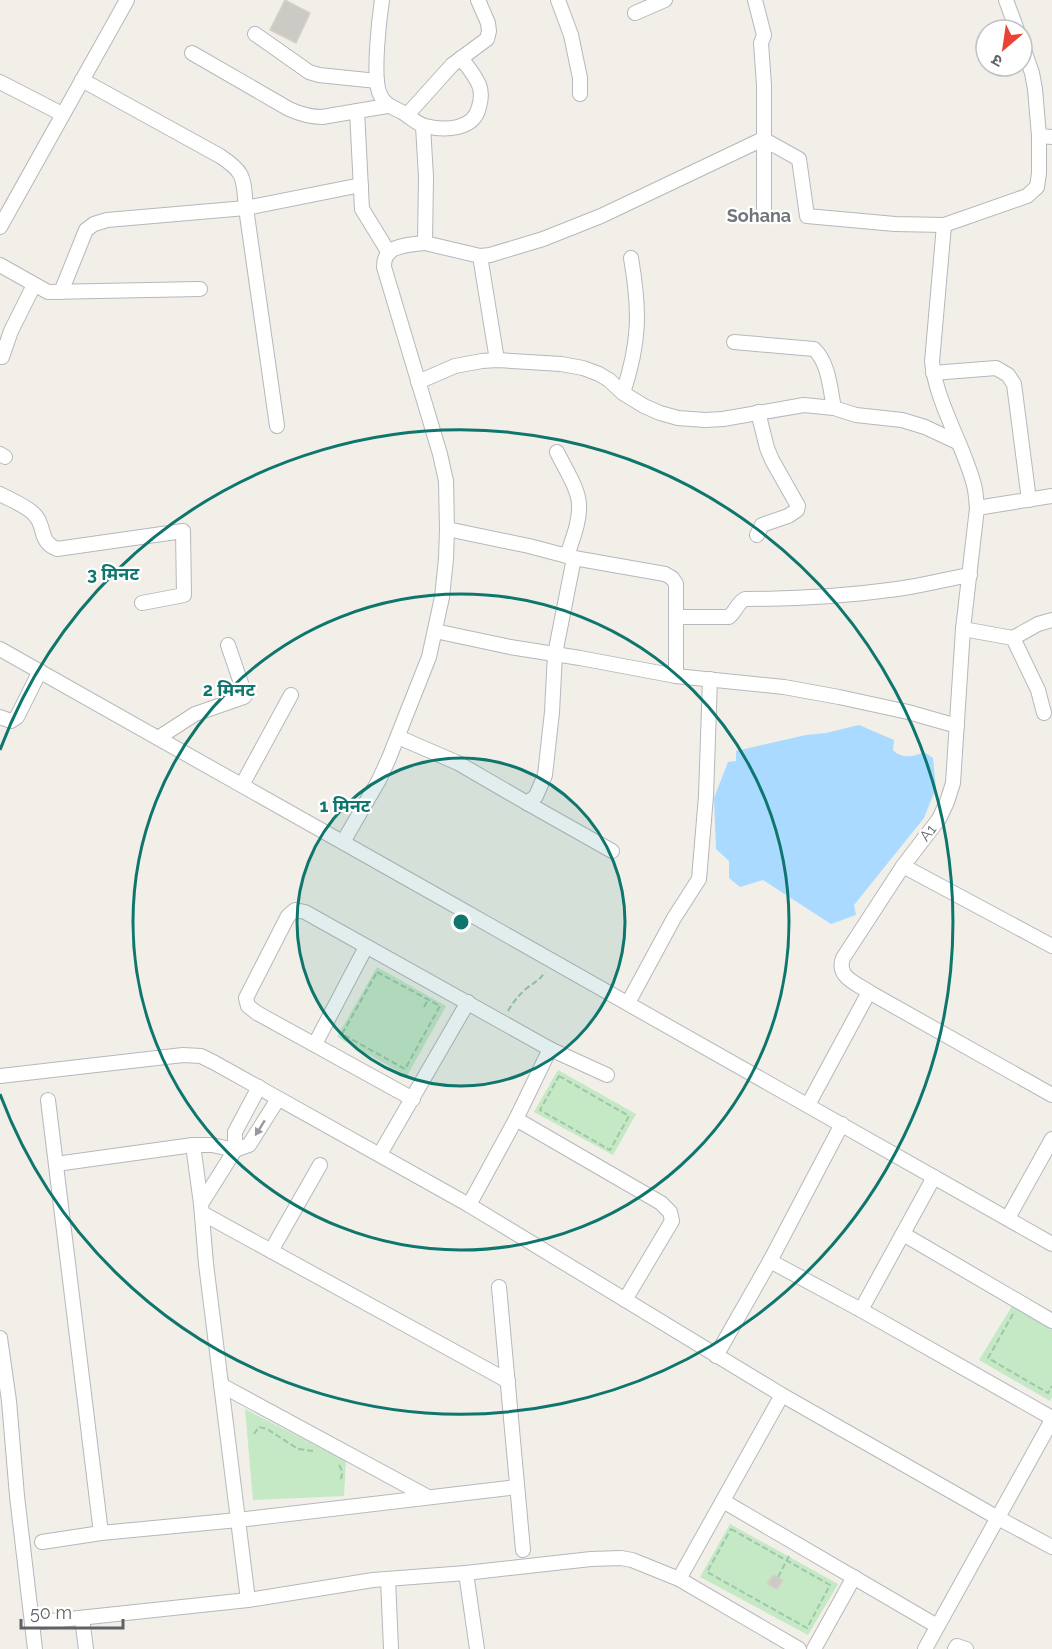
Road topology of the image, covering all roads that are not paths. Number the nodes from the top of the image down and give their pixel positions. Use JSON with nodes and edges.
{"nodes":[{"id":1,"x":127,"y":0,"type":"edge"},
{"id":2,"x":382,"y":0,"type":"edge"},
{"id":3,"x":478,"y":0,"type":"edge"},
{"id":4,"x":558,"y":0,"type":"edge"},
{"id":5,"x":665,"y":0,"type":"edge"},
{"id":6,"x":755,"y":0,"type":"edge"},
{"id":7,"x":1006,"y":0,"type":"edge"},
{"id":8,"x":635,"y":13,"type":"dead end"},
{"id":9,"x":1013,"y":18,"type":"edge"},
{"id":10,"x":255,"y":34,"type":"dead end"},
{"id":11,"x":192,"y":53,"type":"dead end"},
{"id":12,"x":461,"y":58,"type":"junction"},
{"id":13,"x":1033,"y":78,"type":"edge"},
{"id":14,"x":82,"y":80,"type":"junction"},
{"id":15,"x":376,"y":81,"type":"junction"},
{"id":16,"x":0,"y":82,"type":"edge"},
{"id":17,"x":580,"y":94,"type":"dead end"},
{"id":18,"x":387,"y":106,"type":"junction"},
{"id":19,"x":357,"y":111,"type":"junction"},
{"id":20,"x":62,"y":114,"type":"junction"},
{"id":21,"x":407,"y":115,"type":"junction"},
{"id":22,"x":423,"y":126,"type":"junction"},
{"id":23,"x":1045,"y":136,"type":"edge"},
{"id":24,"x":763,"y":139,"type":"junction"},
{"id":25,"x":361,"y":185,"type":"junction"},
{"id":26,"x":1037,"y":187,"type":"junction"},
{"id":27,"x":1052,"y":187,"type":"edge"},
{"id":28,"x":246,"y":208,"type":"junction"},
{"id":29,"x":764,"y":210,"type":"dead end"},
{"id":30,"x":945,"y":225,"type":"junction"},
{"id":31,"x":0,"y":227,"type":"edge"},
{"id":32,"x":425,"y":243,"type":"junction"},
{"id":33,"x":388,"y":253,"type":"junction"},
{"id":34,"x":480,"y":256,"type":"junction"},
{"id":35,"x":631,"y":258,"type":"dead end"},
{"id":36,"x":0,"y":265,"type":"edge"},
{"id":37,"x":34,"y":285,"type":"junction"},
{"id":38,"x":200,"y":289,"type":"dead end"},
{"id":39,"x":61,"y":292,"type":"junction"},
{"id":40,"x":734,"y":342,"type":"dead end"},
{"id":41,"x":2,"y":357,"type":"dead end"},
{"id":42,"x":497,"y":360,"type":"junction"},
{"id":43,"x":933,"y":373,"type":"junction"},
{"id":44,"x":418,"y":382,"type":"junction"},
{"id":45,"x":623,"y":393,"type":"junction"},
{"id":46,"x":834,"y":408,"type":"junction"},
{"id":47,"x":758,"y":412,"type":"junction"},
{"id":48,"x":277,"y":426,"type":"dead end"},
{"id":49,"x":957,"y":442,"type":"junction"},
{"id":50,"x":557,"y":452,"type":"dead end"},
{"id":51,"x":0,"y":494,"type":"edge"},
{"id":52,"x":1052,"y":496,"type":"edge"},
{"id":53,"x":1029,"y":500,"type":"junction"},
{"id":54,"x":977,"y":508,"type":"junction"},
{"id":55,"x":447,"y":529,"type":"junction"},
{"id":56,"x":757,"y":535,"type":"dead end"},
{"id":57,"x":571,"y":557,"type":"junction"},
{"id":58,"x":970,"y":575,"type":"junction"},
{"id":59,"x":141,"y":603,"type":"dead end"},
{"id":60,"x":676,"y":617,"type":"junction"},
{"id":61,"x":1052,"y":620,"type":"edge"},
{"id":62,"x":963,"y":629,"type":"junction"},
{"id":63,"x":435,"y":631,"type":"junction"},
{"id":64,"x":1013,"y":638,"type":"junction"},
{"id":65,"x":228,"y":645,"type":"dead end"},
{"id":66,"x":0,"y":649,"type":"edge"},
{"id":67,"x":555,"y":654,"type":"junction"},
{"id":68,"x":40,"y":671,"type":"junction"},
{"id":69,"x":676,"y":676,"type":"junction"},
{"id":70,"x":710,"y":679,"type":"junction"},
{"id":71,"x":291,"y":695,"type":"dead end"},
{"id":72,"x":1044,"y":713,"type":"dead end"},
{"id":73,"x":0,"y":717,"type":"edge"},
{"id":74,"x":957,"y":726,"type":"junction"},
{"id":75,"x":398,"y":737,"type":"junction"},
{"id":76,"x":158,"y":738,"type":"junction"},
{"id":77,"x":242,"y":784,"type":"junction"},
{"id":78,"x":527,"y":803,"type":"junction"},
{"id":79,"x":343,"y":842,"type":"junction"},
{"id":80,"x":612,"y":851,"type":"dead end"},
{"id":81,"x":903,"y":866,"type":"junction"},
{"id":82,"x":1052,"y":946,"type":"edge"},
{"id":83,"x":366,"y":947,"type":"junction"},
{"id":84,"x":869,"y":992,"type":"junction"},
{"id":85,"x":468,"y":1002,"type":"junction"},
{"id":86,"x":628,"y":1003,"type":"junction"},
{"id":87,"x":315,"y":1044,"type":"junction"},
{"id":88,"x":550,"y":1049,"type":"junction"},
{"id":89,"x":607,"y":1075,"type":"dead end"},
{"id":90,"x":0,"y":1076,"type":"edge"},
{"id":91,"x":259,"y":1088,"type":"junction"},
{"id":92,"x":1052,"y":1095,"type":"edge"},
{"id":93,"x":278,"y":1098,"type":"junction"},
{"id":94,"x":413,"y":1099,"type":"junction"},
{"id":95,"x":48,"y":1100,"type":"dead end"},
{"id":96,"x":808,"y":1105,"type":"junction"},
{"id":97,"x":516,"y":1119,"type":"junction"},
{"id":98,"x":842,"y":1124,"type":"junction"},
{"id":99,"x":1052,"y":1139,"type":"edge"},
{"id":100,"x":193,"y":1145,"type":"junction"},
{"id":101,"x":235,"y":1150,"type":"junction"},
{"id":102,"x":380,"y":1154,"type":"junction"},
{"id":103,"x":56,"y":1164,"type":"junction"},
{"id":104,"x":320,"y":1165,"type":"dead end"},
{"id":105,"x":934,"y":1177,"type":"junction"},
{"id":106,"x":470,"y":1205,"type":"junction"},
{"id":107,"x":202,"y":1208,"type":"junction"},
{"id":108,"x":1008,"y":1218,"type":"junction"},
{"id":109,"x":903,"y":1234,"type":"junction"},
{"id":110,"x":1052,"y":1244,"type":"edge"},
{"id":111,"x":271,"y":1251,"type":"junction"},
{"id":112,"x":770,"y":1261,"type":"junction"},
{"id":113,"x":499,"y":1287,"type":"dead end"},
{"id":114,"x":625,"y":1300,"type":"junction"},
{"id":115,"x":861,"y":1310,"type":"junction"},
{"id":116,"x":1052,"y":1321,"type":"edge"},
{"id":117,"x":0,"y":1338,"type":"edge"},
{"id":118,"x":716,"y":1356,"type":"junction"},
{"id":119,"x":508,"y":1381,"type":"junction"},
{"id":120,"x":221,"y":1385,"type":"junction"},
{"id":121,"x":782,"y":1395,"type":"junction"},
{"id":122,"x":1052,"y":1419,"type":"edge"},
{"id":123,"x":517,"y":1487,"type":"junction"},
{"id":124,"x":428,"y":1497,"type":"junction"},
{"id":125,"x":723,"y":1501,"type":"junction"},
{"id":126,"x":998,"y":1518,"type":"junction"},
{"id":127,"x":238,"y":1520,"type":"junction"},
{"id":128,"x":102,"y":1533,"type":"junction"},
{"id":129,"x":42,"y":1542,"type":"dead end"},
{"id":130,"x":1052,"y":1547,"type":"edge"},
{"id":131,"x":523,"y":1550,"type":"dead end"},
{"id":132,"x":466,"y":1573,"type":"junction"},
{"id":133,"x":854,"y":1577,"type":"junction"},
{"id":134,"x":388,"y":1579,"type":"junction"},
{"id":135,"x":679,"y":1579,"type":"junction"},
{"id":136,"x":248,"y":1600,"type":"junction"},
{"id":137,"x":82,"y":1618,"type":"junction"},
{"id":138,"x":32,"y":1623,"type":"junction"},
{"id":139,"x":937,"y":1626,"type":"junction"},
{"id":140,"x":35,"y":1649,"type":"edge"},
{"id":141,"x":86,"y":1649,"type":"edge"},
{"id":142,"x":391,"y":1649,"type":"edge"},
{"id":143,"x":477,"y":1649,"type":"edge"},
{"id":144,"x":799,"y":1649,"type":"edge"},
{"id":145,"x":814,"y":1649,"type":"edge"},
{"id":146,"x":924,"y":1649,"type":"edge"},
{"id":147,"x":955,"y":1649,"type":"edge"},
{"id":148,"x":966,"y":1649,"type":"edge"}],
"edges":[{"from":1,"to":14,"type":"street"},
{"from":2,"to":15,"type":"street"},
{"from":3,"to":12,"type":"street"},
{"from":4,"to":17,"type":"street"},
{"from":5,"to":8,"type":"street"},
{"from":6,"to":24,"type":"street"},
{"from":7,"to":9,"type":"street"},
{"from":10,"to":15,"type":"street"},
{"from":11,"to":19,"type":"street"},
{"from":12,"to":21,"type":"street"},
{"from":12,"to":22,"type":"street"},
{"from":13,"to":23,"type":"street"},
{"from":14,"to":20,"type":"street"},
{"from":14,"to":28,"type":"street"},
{"from":15,"to":18,"type":"street"},
{"from":16,"to":20,"type":"street"},
{"from":18,"to":19,"type":"street"},
{"from":18,"to":21,"type":"street"},
{"from":19,"to":25,"type":"street"},
{"from":20,"to":31,"type":"street"},
{"from":21,"to":22,"type":"street"},
{"from":22,"to":32,"type":"street"},
{"from":23,"to":26,"type":"street"},
{"from":24,"to":29,"type":"street"},
{"from":24,"to":30,"type":"street"},
{"from":24,"to":34,"type":"street"},
{"from":25,"to":28,"type":"street"},
{"from":25,"to":33,"type":"street"},
{"from":26,"to":27,"type":"street"},
{"from":26,"to":30,"type":"street"},
{"from":28,"to":39,"type":"street"},
{"from":28,"to":48,"type":"street"},
{"from":30,"to":43,"type":"street","name":"A1"},
{"from":32,"to":33,"type":"street"},
{"from":32,"to":34,"type":"street"},
{"from":33,"to":44,"type":"street"},
{"from":34,"to":42,"type":"street"},
{"from":35,"to":45,"type":"street"},
{"from":36,"to":37,"type":"street"},
{"from":37,"to":39,"type":"street"},
{"from":37,"to":41,"type":"street"},
{"from":38,"to":39,"type":"street"},
{"from":40,"to":46,"type":"street"},
{"from":42,"to":44,"type":"street"},
{"from":42,"to":45,"type":"street"},
{"from":43,"to":49,"type":"street","name":"A1"},
{"from":43,"to":53,"type":"street"},
{"from":44,"to":55,"type":"street"},
{"from":45,"to":47,"type":"street"},
{"from":46,"to":47,"type":"street"},
{"from":46,"to":49,"type":"street"},
{"from":47,"to":56,"type":"street"},
{"from":49,"to":54,"type":"street","name":"A1"},
{"from":50,"to":57,"type":"street"},
{"from":51,"to":59,"type":"street"},
{"from":52,"to":53,"type":"street"},
{"from":53,"to":54,"type":"street"},
{"from":54,"to":58,"type":"street","name":"A1"},
{"from":55,"to":57,"type":"street"},
{"from":55,"to":63,"type":"street"},
{"from":57,"to":60,"type":"street"},
{"from":57,"to":67,"type":"street"},
{"from":58,"to":60,"type":"street"},
{"from":58,"to":62,"type":"street","name":"A1"},
{"from":60,"to":69,"type":"street"},
{"from":61,"to":64,"type":"street"},
{"from":62,"to":64,"type":"street"},
{"from":62,"to":74,"type":"street","name":"A1"},
{"from":63,"to":67,"type":"street"},
{"from":63,"to":75,"type":"street"},
{"from":64,"to":72,"type":"street"},
{"from":65,"to":76,"type":"street"},
{"from":66,"to":68,"type":"street"},
{"from":67,"to":69,"type":"street"},
{"from":67,"to":78,"type":"street"},
{"from":68,"to":73,"type":"street"},
{"from":68,"to":76,"type":"street"},
{"from":69,"to":70,"type":"street"},
{"from":70,"to":74,"type":"street"},
{"from":70,"to":86,"type":"street"},
{"from":71,"to":77,"type":"street"},
{"from":74,"to":81,"type":"street","name":"A1"},
{"from":75,"to":78,"type":"street"},
{"from":75,"to":79,"type":"street"},
{"from":76,"to":77,"type":"street"},
{"from":77,"to":79,"type":"street"},
{"from":78,"to":80,"type":"street"},
{"from":79,"to":86,"type":"street"},
{"from":81,"to":82,"type":"street"},
{"from":81,"to":84,"type":"street","name":"A1"},
{"from":83,"to":85,"type":"street"},
{"from":83,"to":87,"type":"street"},
{"from":83,"to":87,"type":"street"},
{"from":84,"to":92,"type":"street","name":"A1"},
{"from":84,"to":96,"type":"street"},
{"from":85,"to":88,"type":"street"},
{"from":85,"to":94,"type":"street"},
{"from":86,"to":96,"type":"street"},
{"from":87,"to":94,"type":"street"},
{"from":88,"to":89,"type":"street"},
{"from":88,"to":97,"type":"street"},
{"from":90,"to":91,"type":"street"},
{"from":91,"to":93,"type":"street"},
{"from":91,"to":101,"type":"street"},
{"from":93,"to":101,"type":"street","one_way":true},
{"from":93,"to":102,"type":"street"},
{"from":94,"to":102,"type":"street"},
{"from":95,"to":103,"type":"street"},
{"from":96,"to":98,"type":"street"},
{"from":97,"to":106,"type":"street"},
{"from":97,"to":114,"type":"street"},
{"from":98,"to":105,"type":"street"},
{"from":98,"to":112,"type":"street"},
{"from":99,"to":108,"type":"street"},
{"from":100,"to":101,"type":"street"},
{"from":100,"to":103,"type":"street"},
{"from":100,"to":107,"type":"street"},
{"from":101,"to":107,"type":"street"},
{"from":102,"to":106,"type":"street"},
{"from":103,"to":128,"type":"street"},
{"from":104,"to":111,"type":"street"},
{"from":105,"to":108,"type":"street"},
{"from":105,"to":109,"type":"street"},
{"from":106,"to":114,"type":"street"},
{"from":107,"to":111,"type":"street"},
{"from":107,"to":120,"type":"street"},
{"from":108,"to":110,"type":"street"},
{"from":109,"to":115,"type":"street"},
{"from":109,"to":116,"type":"street"},
{"from":111,"to":119,"type":"street"},
{"from":112,"to":115,"type":"street"},
{"from":112,"to":118,"type":"street"},
{"from":113,"to":119,"type":"street"},
{"from":114,"to":118,"type":"street"},
{"from":115,"to":122,"type":"street"},
{"from":117,"to":138,"type":"street"},
{"from":118,"to":121,"type":"street"},
{"from":119,"to":123,"type":"street"},
{"from":120,"to":124,"type":"street"},
{"from":120,"to":127,"type":"street"},
{"from":121,"to":125,"type":"street"},
{"from":121,"to":126,"type":"street"},
{"from":122,"to":126,"type":"street"},
{"from":123,"to":124,"type":"street"},
{"from":123,"to":131,"type":"street"},
{"from":124,"to":127,"type":"street"},
{"from":125,"to":133,"type":"street"},
{"from":125,"to":135,"type":"street"},
{"from":126,"to":130,"type":"street"},
{"from":126,"to":139,"type":"street"},
{"from":127,"to":128,"type":"street"},
{"from":127,"to":136,"type":"street"},
{"from":128,"to":129,"type":"street"},
{"from":132,"to":134,"type":"street"},
{"from":132,"to":135,"type":"street"},
{"from":132,"to":143,"type":"street"},
{"from":133,"to":139,"type":"street"},
{"from":133,"to":145,"type":"street"},
{"from":134,"to":136,"type":"street"},
{"from":134,"to":142,"type":"street"},
{"from":135,"to":144,"type":"street"},
{"from":136,"to":137,"type":"street"},
{"from":137,"to":138,"type":"street"},
{"from":137,"to":141,"type":"street"},
{"from":138,"to":140,"type":"street"},
{"from":139,"to":146,"type":"street"},
{"from":147,"to":148,"type":"street"}]}
